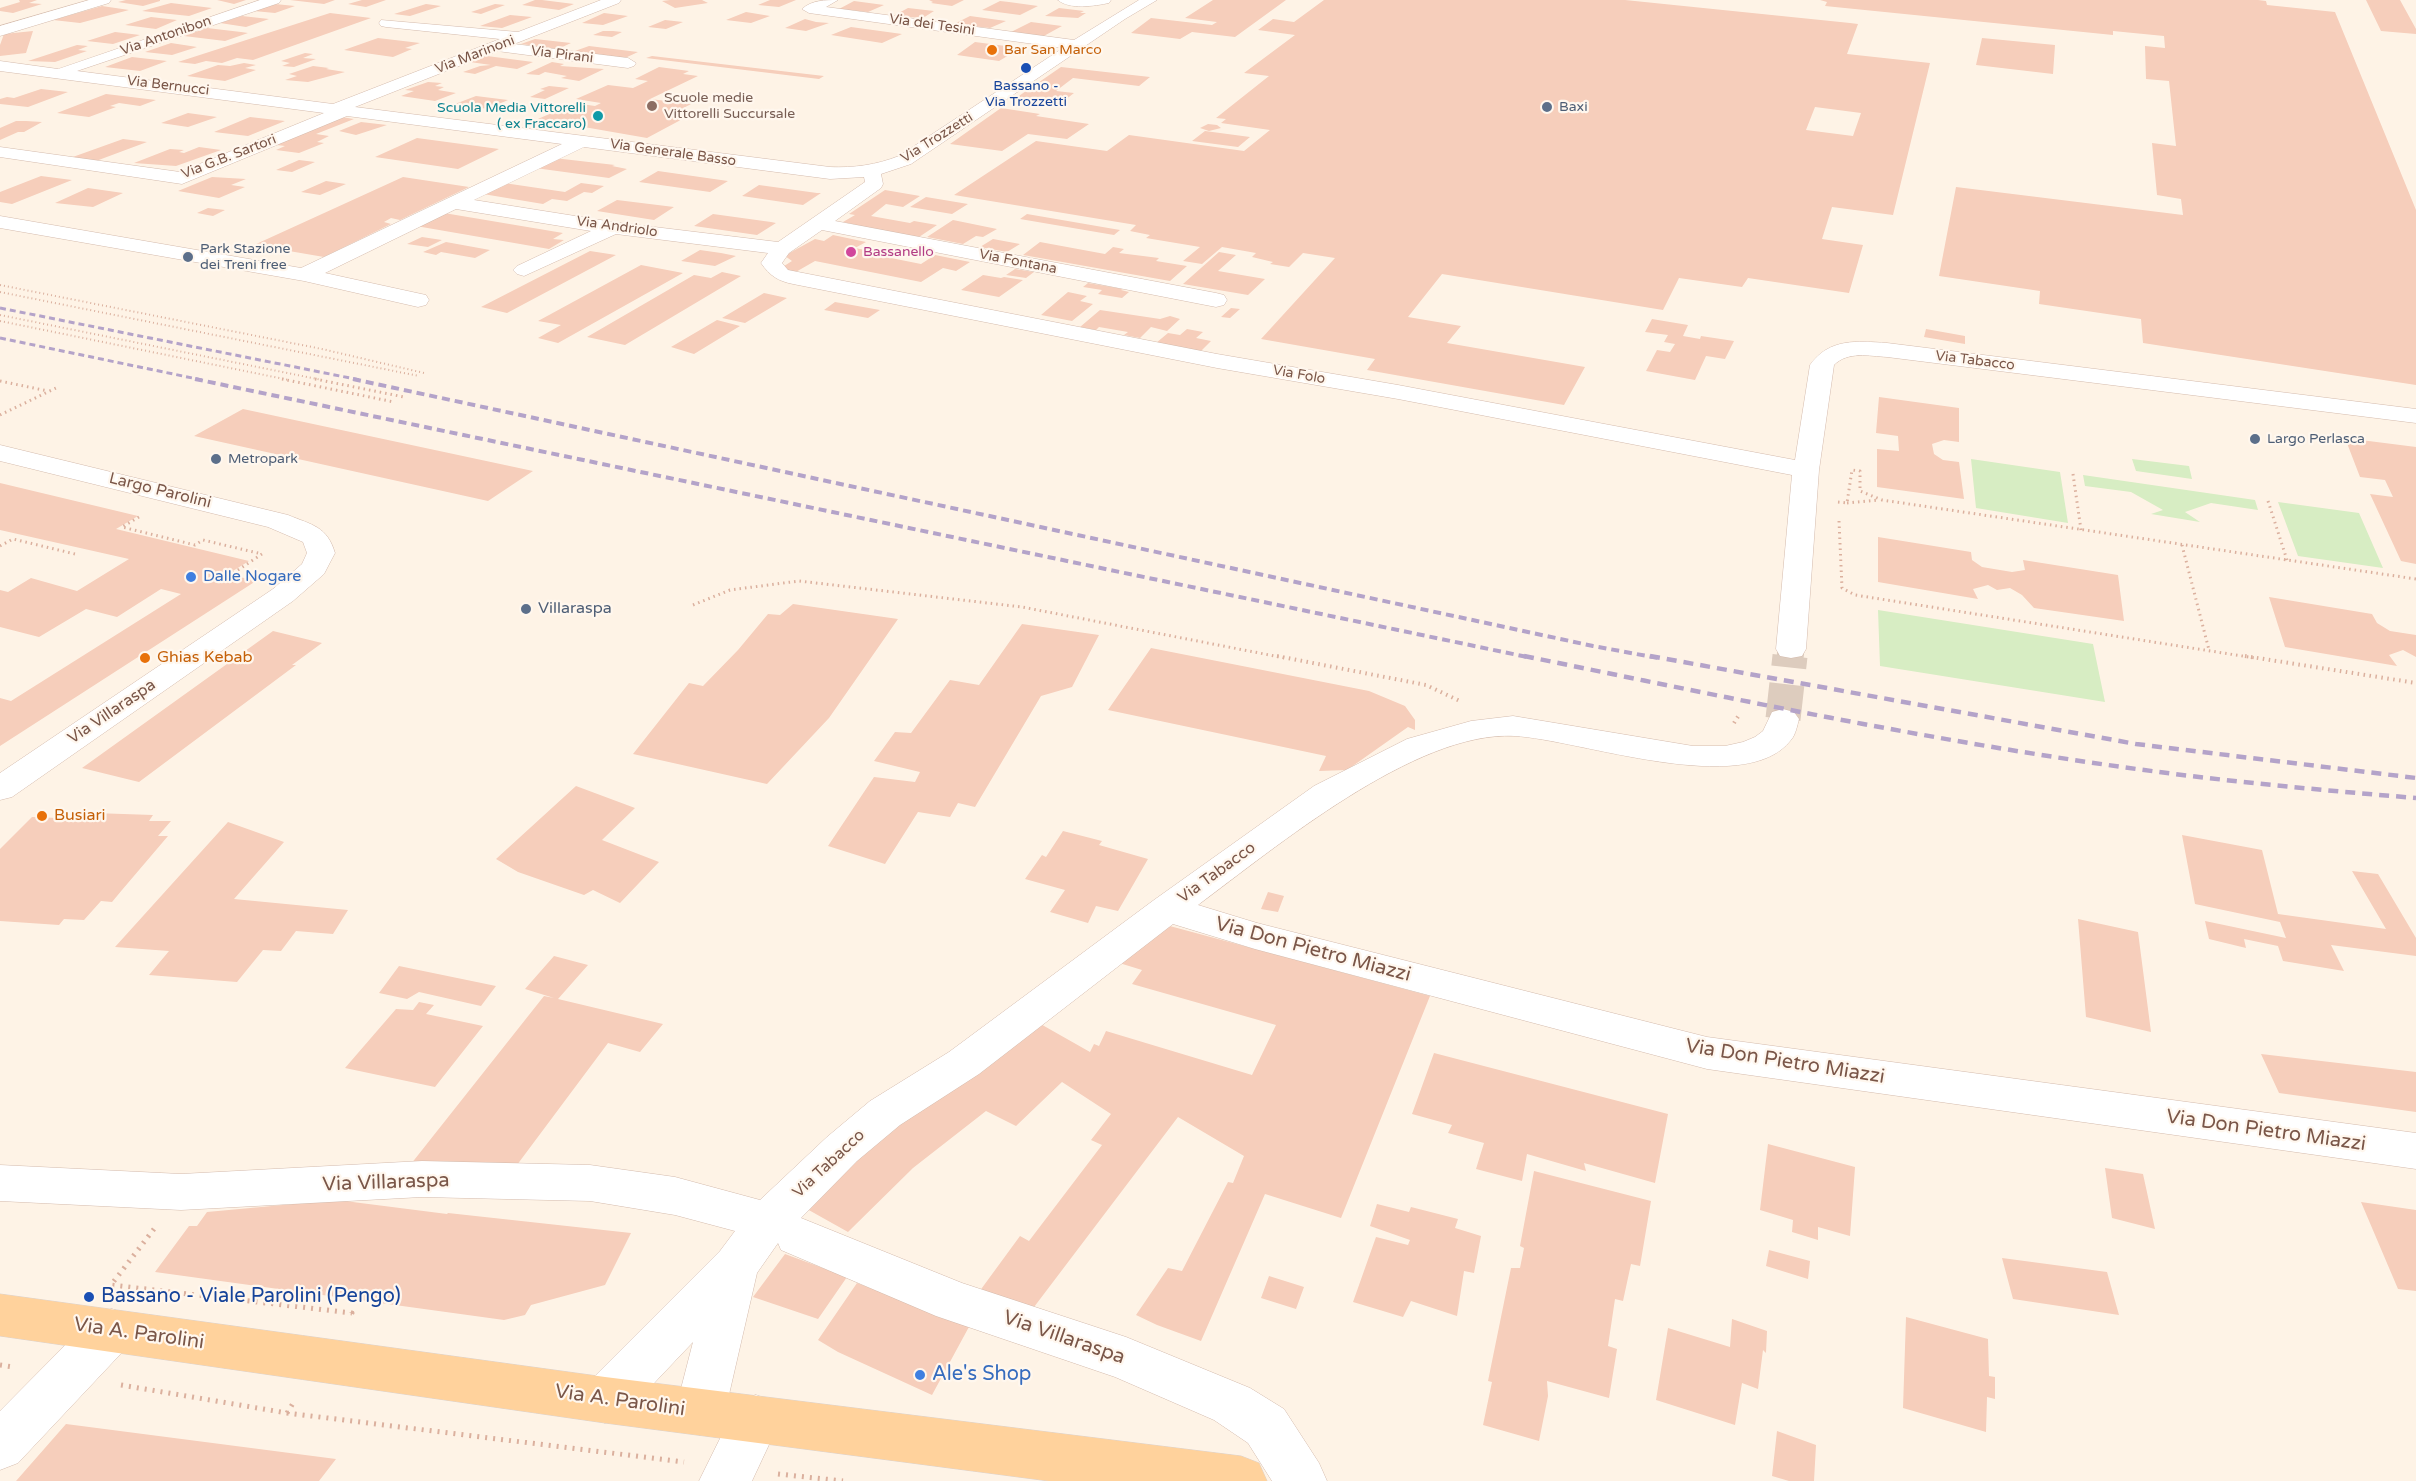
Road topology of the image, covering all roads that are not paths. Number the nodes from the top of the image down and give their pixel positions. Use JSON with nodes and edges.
{"nodes":[{"id":1,"x":104,"y":0,"type":"edge"},
{"id":2,"x":274,"y":0,"type":"edge"},
{"id":3,"x":610,"y":0,"type":"edge"},
{"id":4,"x":831,"y":0,"type":"edge"},
{"id":5,"x":1065,"y":0,"type":"edge"},
{"id":6,"x":1104,"y":0,"type":"edge"},
{"id":7,"x":1150,"y":0,"type":"edge"},
{"id":8,"x":1121,"y":8,"type":"edge"},
{"id":9,"x":386,"y":23,"type":"dead end"},
{"id":10,"x":0,"y":31,"type":"edge"},
{"id":11,"x":522,"y":37,"type":"junction"},
{"id":12,"x":1078,"y":45,"type":"junction"},
{"id":13,"x":496,"y":47,"type":"junction"},
{"id":14,"x":628,"y":63,"type":"dead end"},
{"id":15,"x":0,"y":66,"type":"edge"},
{"id":16,"x":58,"y":72,"type":"junction"},
{"id":17,"x":342,"y":109,"type":"junction"},
{"id":18,"x":582,"y":141,"type":"junction"},
{"id":19,"x":0,"y":152,"type":"edge"},
{"id":20,"x":868,"y":171,"type":"junction"},
{"id":21,"x":453,"y":203,"type":"junction"},
{"id":22,"x":0,"y":222,"type":"edge"},
{"id":23,"x":820,"y":224,"type":"junction"},
{"id":24,"x":613,"y":228,"type":"junction"},
{"id":25,"x":782,"y":249,"type":"junction"},
{"id":26,"x":524,"y":270,"type":"dead end"},
{"id":27,"x":304,"y":275,"type":"junction"},
{"id":28,"x":418,"y":300,"type":"dead end"},
{"id":29,"x":1216,"y":300,"type":"dead end"},
{"id":30,"x":2416,"y":416,"type":"edge"},
{"id":31,"x":0,"y":453,"type":"edge"},
{"id":32,"x":1806,"y":470,"type":"junction"},
{"id":33,"x":317,"y":540,"type":"joint"},
{"id":34,"x":1791,"y":649,"type":"tunnel mouth"},
{"id":35,"x":1783,"y":719,"type":"tunnel mouth"},
{"id":36,"x":0,"y":789,"type":"edge"},
{"id":37,"x":1167,"y":909,"type":"junction"},
{"id":38,"x":2416,"y":1151,"type":"edge"},
{"id":39,"x":0,"y":1183,"type":"edge"},
{"id":40,"x":782,"y":1229,"type":"junction"},
{"id":41,"x":736,"y":1265,"type":"junction"},
{"id":42,"x":0,"y":1316,"type":"edge"},
{"id":43,"x":112,"y":1330,"type":"junction"},
{"id":44,"x":605,"y":1400,"type":"junction"},
{"id":45,"x":700,"y":1412,"type":"junction"},
{"id":46,"x":756,"y":1419,"type":"junction"},
{"id":47,"x":0,"y":1446,"type":"edge"},
{"id":48,"x":729,"y":1475,"type":"edge"},
{"id":49,"x":1241,"y":1481,"type":"edge"},
{"id":50,"x":1301,"y":1481,"type":"edge"}],
"edges":[{"from":1,"to":10,"type":"street"},
{"from":2,"to":16,"type":"street","name":"Via Antonibon"},
{"from":3,"to":11,"type":"street","name":"Via Marinoni"},
{"from":4,"to":12,"type":"street","name":"Via dei Tesini"},
{"from":5,"to":6,"type":"street"},
{"from":7,"to":8,"type":"street","name":"Via Trozzetti"},
{"from":8,"to":12,"type":"street","name":"Via Trozzetti"},
{"from":9,"to":11,"type":"street"},
{"from":11,"to":13,"type":"street","name":"Via Marinoni"},
{"from":12,"to":20,"type":"street","name":"Via Trozzetti"},
{"from":13,"to":14,"type":"street","name":"Via Pirani"},
{"from":13,"to":17,"type":"street","name":"Via Marinoni"},
{"from":15,"to":16,"type":"street","name":"Via Bernucci"},
{"from":16,"to":17,"type":"street","name":"Via Bernucci"},
{"from":17,"to":18,"type":"street","name":"Via Generale Basso"},
{"from":17,"to":19,"type":"street","name":"Via G.B. Sartori"},
{"from":18,"to":20,"type":"street","name":"Via Generale Basso"},
{"from":18,"to":21,"type":"street"},
{"from":20,"to":23,"type":"street"},
{"from":21,"to":24,"type":"street","name":"Via Andriolo"},
{"from":21,"to":27,"type":"street"},
{"from":22,"to":27,"type":"street"},
{"from":23,"to":25,"type":"street"},
{"from":23,"to":29,"type":"street","name":"Via Fontana"},
{"from":24,"to":25,"type":"street","name":"Via Andriolo"},
{"from":24,"to":26,"type":"street"},
{"from":25,"to":32,"type":"street","name":"Via Folo"},
{"from":27,"to":28,"type":"street"},
{"from":30,"to":32,"type":"street","name":"Via Tabacco"},
{"from":31,"to":33,"type":"street","name":"Largo Parolini"},
{"from":32,"to":34,"type":"street","name":"Via Tabacco"},
{"from":33,"to":36,"type":"street","name":"Via Villaraspa"},
{"from":35,"to":37,"type":"street","name":"Via Tabacco"},
{"from":37,"to":38,"type":"street","name":"Via Don Pietro Miazzi"},
{"from":37,"to":40,"type":"street","name":"Via Tabacco"},
{"from":39,"to":40,"type":"street","name":"Via Villaraspa"},
{"from":40,"to":41,"type":"street","name":"Via Tabacco"},
{"from":40,"to":50,"type":"street","name":"Via Villaraspa"},
{"from":41,"to":44,"type":"street","name":"Via Tabacco"},
{"from":41,"to":45,"type":"street","name":"Via Tabacco"},
{"from":42,"to":43,"type":"main road","name":"Via A. Parolini"},
{"from":43,"to":44,"type":"main road","name":"Via A. Parolini"},
{"from":43,"to":47,"type":"street"},
{"from":44,"to":45,"type":"main road","name":"Via A. Parolini"},
{"from":45,"to":46,"type":"main road","name":"Via A. Parolini"},
{"from":46,"to":48,"type":"street"},
{"from":46,"to":49,"type":"main road","name":"Via A. Parolini"}]}
